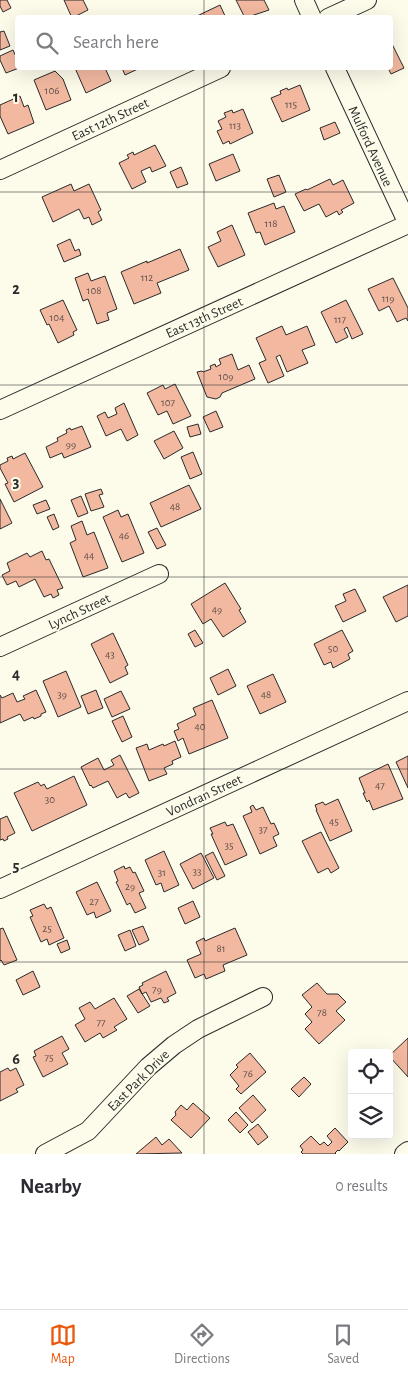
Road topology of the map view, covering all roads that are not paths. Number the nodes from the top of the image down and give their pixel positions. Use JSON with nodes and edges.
{"nodes":[{"id":1,"x":304,"y":0,"type":"edge"},
{"id":2,"x":367,"y":0,"type":"edge"},
{"id":3,"x":311,"y":15,"type":"edge"},
{"id":4,"x":334,"y":15,"type":"edge"},
{"id":5,"x":217,"y":70,"type":"edge"},
{"id":6,"x":336,"y":70,"type":"edge"},
{"id":7,"x":0,"y":170,"type":"edge"},
{"id":8,"x":408,"y":224,"type":"edge"},
{"id":9,"x":0,"y":410,"type":"edge"},
{"id":10,"x":158,"y":574,"type":"dead end"},
{"id":11,"x":0,"y":647,"type":"edge"},
{"id":12,"x":408,"y":701,"type":"edge"},
{"id":13,"x":0,"y":889,"type":"edge"},
{"id":14,"x":263,"y":997,"type":"dead end"},
{"id":15,"x":408,"y":1151,"type":"edge"},
{"id":16,"x":45,"y":1154,"type":"edge"},
{"id":17,"x":404,"y":1154,"type":"edge"}],
"edges":[{"from":1,"to":3,"type":"street"},
{"from":2,"to":4,"type":"street"},
{"from":5,"to":7,"type":"street","name":"East 12th Street"},
{"from":6,"to":8,"type":"street","name":"Mulford Avenue"},
{"from":8,"to":9,"type":"street","name":"East 13th Street"},
{"from":10,"to":11,"type":"street","name":"Lynch Street"},
{"from":12,"to":13,"type":"street","name":"Vondran Street"},
{"from":14,"to":16,"type":"street","name":"East Park Drive"},
{"from":15,"to":17,"type":"street"}]}
